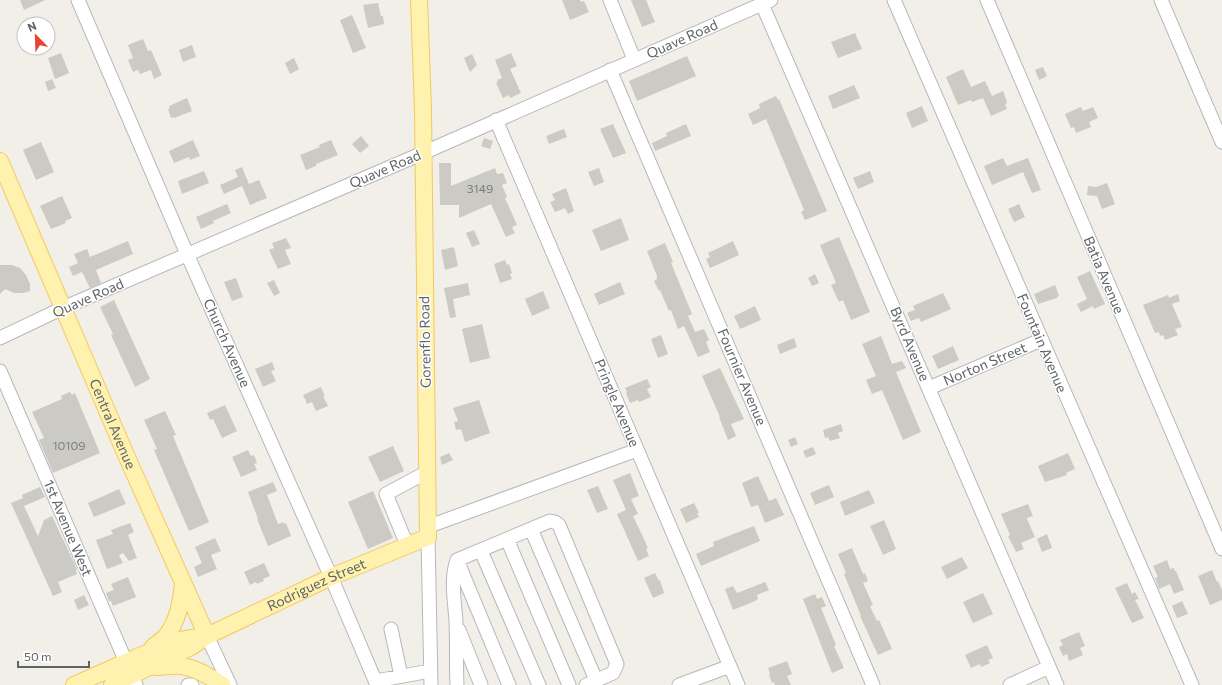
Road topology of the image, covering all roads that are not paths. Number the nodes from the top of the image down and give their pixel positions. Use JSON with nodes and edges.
{"nodes":[{"id":1,"x":78,"y":0,"type":"edge"},
{"id":2,"x":419,"y":0,"type":"edge"},
{"id":3,"x":610,"y":0,"type":"edge"},
{"id":4,"x":894,"y":0,"type":"edge"},
{"id":5,"x":987,"y":0,"type":"edge"},
{"id":6,"x":1161,"y":0,"type":"edge"},
{"id":7,"x":766,"y":2,"type":"edge"},
{"id":8,"x":634,"y":59,"type":"junction"},
{"id":9,"x":610,"y":70,"type":"junction"},
{"id":10,"x":496,"y":120,"type":"junction"},
{"id":11,"x":1222,"y":142,"type":"edge"},
{"id":12,"x":423,"y":153,"type":"junction"},
{"id":13,"x":0,"y":161,"type":"edge"},
{"id":14,"x":187,"y":254,"type":"junction"},
{"id":15,"x":63,"y":308,"type":"junction"},
{"id":16,"x":0,"y":338,"type":"edge"},
{"id":17,"x":1041,"y":340,"type":"junction"},
{"id":18,"x":0,"y":371,"type":"edge"},
{"id":19,"x":929,"y":388,"type":"junction"},
{"id":20,"x":637,"y":450,"type":"junction"},
{"id":21,"x":427,"y":472,"type":"junction"},
{"id":22,"x":531,"y":529,"type":"junction"},
{"id":23,"x":428,"y":532,"type":"junction"},
{"id":24,"x":507,"y":539,"type":"junction"},
{"id":25,"x":407,"y":545,"type":"junction"},
{"id":26,"x":1222,"y":549,"type":"edge"},
{"id":27,"x":481,"y":550,"type":"junction"},
{"id":28,"x":457,"y":560,"type":"junction"},
{"id":29,"x":331,"y":577,"type":"junction"},
{"id":30,"x":183,"y":584,"type":"junction"},
{"id":31,"x":456,"y":623,"type":"junction"},
{"id":32,"x":391,"y":629,"type":"dead end"},
{"id":33,"x":207,"y":636,"type":"junction"},
{"id":34,"x":730,"y":666,"type":"junction"},
{"id":35,"x":1049,"y":667,"type":"junction"},
{"id":36,"x":136,"y":669,"type":"edge"},
{"id":37,"x":430,"y":670,"type":"junction"},
{"id":38,"x":401,"y":676,"type":"junction"},
{"id":39,"x":376,"y":683,"type":"edge"},
{"id":40,"x":591,"y":683,"type":"edge"},
{"id":41,"x":74,"y":685,"type":"edge"},
{"id":42,"x":112,"y":685,"type":"edge"},
{"id":43,"x":188,"y":685,"type":"edge"},
{"id":44,"x":192,"y":685,"type":"edge"},
{"id":45,"x":223,"y":685,"type":"edge"},
{"id":46,"x":230,"y":685,"type":"edge"},
{"id":47,"x":431,"y":685,"type":"edge"},
{"id":48,"x":457,"y":685,"type":"edge"},
{"id":49,"x":481,"y":685,"type":"edge"},
{"id":50,"x":509,"y":685,"type":"edge"},
{"id":51,"x":539,"y":685,"type":"edge"},
{"id":52,"x":569,"y":685,"type":"edge"},
{"id":53,"x":679,"y":685,"type":"edge"},
{"id":54,"x":738,"y":685,"type":"edge"},
{"id":55,"x":873,"y":685,"type":"edge"},
{"id":56,"x":1010,"y":685,"type":"edge"},
{"id":57,"x":1057,"y":685,"type":"edge"},
{"id":58,"x":1192,"y":685,"type":"edge"}],
"edges":[{"from":1,"to":14,"type":"street","name":"Church Avenue"},
{"from":2,"to":12,"type":"main road","name":"Gorenflo Road"},
{"from":3,"to":8,"type":"street"},
{"from":4,"to":17,"type":"street","name":"Fountain Avenue"},
{"from":5,"to":26,"type":"street","name":"Batia Avenue"},
{"from":6,"to":11,"type":"street"},
{"from":7,"to":8,"type":"street","name":"Quave Road"},
{"from":7,"to":19,"type":"street","name":"Byrd Avenue"},
{"from":8,"to":9,"type":"street","name":"Quave Road"},
{"from":9,"to":10,"type":"street","name":"Quave Road"},
{"from":9,"to":55,"type":"street","name":"Fournier Avenue"},
{"from":10,"to":12,"type":"street","name":"Quave Road"},
{"from":10,"to":20,"type":"street","name":"Pringle Avenue"},
{"from":12,"to":14,"type":"street","name":"Quave Road"},
{"from":12,"to":21,"type":"main road","name":"Gorenflo Road"},
{"from":13,"to":15,"type":"main road","name":"Central Avenue"},
{"from":14,"to":15,"type":"street","name":"Quave Road"},
{"from":14,"to":29,"type":"street","name":"Church Avenue"},
{"from":15,"to":16,"type":"street","name":"Quave Road"},
{"from":15,"to":30,"type":"main road","name":"Central Avenue"},
{"from":17,"to":19,"type":"street","name":"Norton Street"},
{"from":17,"to":58,"type":"street","name":"Fountain Avenue"},
{"from":18,"to":36,"type":"street","name":"1st Avenue West"},
{"from":19,"to":35,"type":"street","name":"Byrd Avenue"},
{"from":20,"to":23,"type":"street","name":"Rodriguez Street"},
{"from":20,"to":34,"type":"street","name":"Pringle Avenue"},
{"from":21,"to":23,"type":"main road","name":"Gorenflo Road"},
{"from":21,"to":25,"type":"street"},
{"from":22,"to":24,"type":"street"},
{"from":22,"to":40,"type":"street"},
{"from":22,"to":40,"type":"street"},
{"from":23,"to":25,"type":"main road","name":"Rodriguez Street"},
{"from":23,"to":37,"type":"street","name":"Gorenflo Road"},
{"from":24,"to":27,"type":"street"},
{"from":24,"to":52,"type":"street"},
{"from":25,"to":29,"type":"main road","name":"Rodriguez Street"},
{"from":27,"to":28,"type":"street"},
{"from":27,"to":51,"type":"street"},
{"from":28,"to":31,"type":"street"},
{"from":28,"to":50,"type":"street"},
{"from":29,"to":33,"type":"main road","name":"Rodriguez Street"},
{"from":29,"to":39,"type":"street","name":"Church Avenue"},
{"from":30,"to":33,"type":"main road","name":"Central Avenue"},
{"from":30,"to":36,"type":"main road"},
{"from":31,"to":48,"type":"street"},
{"from":31,"to":49,"type":"street"},
{"from":32,"to":38,"type":"street"},
{"from":33,"to":36,"type":"main road","name":"Rodriguez Street"},
{"from":33,"to":46,"type":"street","name":"Central Avenue"},
{"from":34,"to":53,"type":"street"},
{"from":34,"to":54,"type":"street","name":"Pringle Avenue"},
{"from":35,"to":56,"type":"street"},
{"from":35,"to":57,"type":"street","name":"Byrd Avenue"},
{"from":36,"to":41,"type":"main road","name":"Rodriguez Street"},
{"from":36,"to":42,"type":"main road","name":"Rodriguez Street"},
{"from":36,"to":45,"type":"main road"},
{"from":37,"to":38,"type":"street"},
{"from":37,"to":47,"type":"street","name":"Gorenflo Road"},
{"from":38,"to":39,"type":"street"},
{"from":43,"to":44,"type":"street"}]}
